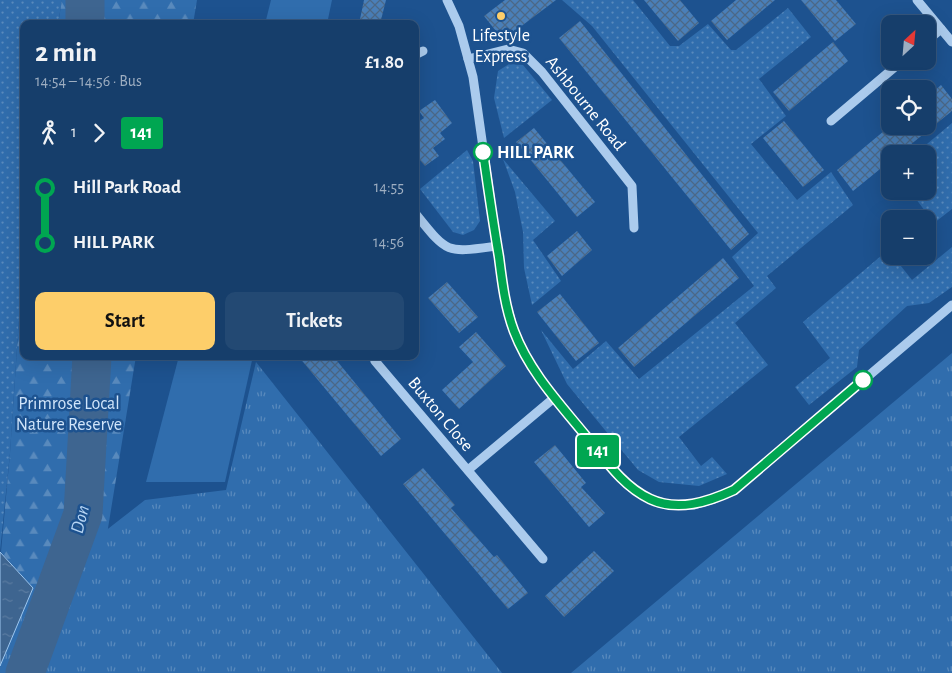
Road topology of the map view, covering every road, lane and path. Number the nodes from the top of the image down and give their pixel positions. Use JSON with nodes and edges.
{"nodes":[{"id":1,"x":447,"y":0,"type":"edge"},
{"id":2,"x":918,"y":0,"type":"edge"},
{"id":3,"x":941,"y":29,"type":"junction"},
{"id":4,"x":936,"y":33,"type":"edge"},
{"id":5,"x":952,"y":42,"type":"edge"},
{"id":6,"x":468,"y":58,"type":"junction"},
{"id":7,"x":891,"y":70,"type":"edge"},
{"id":8,"x":831,"y":121,"type":"dead end"},
{"id":9,"x":419,"y":218,"type":"edge"},
{"id":10,"x":634,"y":228,"type":"dead end"},
{"id":11,"x":497,"y":246,"type":"junction"},
{"id":12,"x":952,"y":305,"type":"edge"},
{"id":13,"x":375,"y":360,"type":"edge"},
{"id":14,"x":554,"y":398,"type":"junction"},
{"id":15,"x":468,"y":470,"type":"junction"},
{"id":16,"x":543,"y":559,"type":"dead end"}],
"edges":[{"from":1,"to":6,"type":"street"},
{"from":2,"to":3,"type":"street"},
{"from":3,"to":4,"type":"street"},
{"from":3,"to":5,"type":"street"},
{"from":6,"to":10,"type":"street","name":"Ashbourne Road"},
{"from":6,"to":11,"type":"street"},
{"from":7,"to":8,"type":"street"},
{"from":9,"to":11,"type":"street"},
{"from":11,"to":14,"type":"street"},
{"from":12,"to":14,"type":"street"},
{"from":13,"to":15,"type":"street","name":"Buxton Close"},
{"from":14,"to":15,"type":"street","name":"Buxton Close"},
{"from":15,"to":16,"type":"street","name":"Buxton Close"}]}
